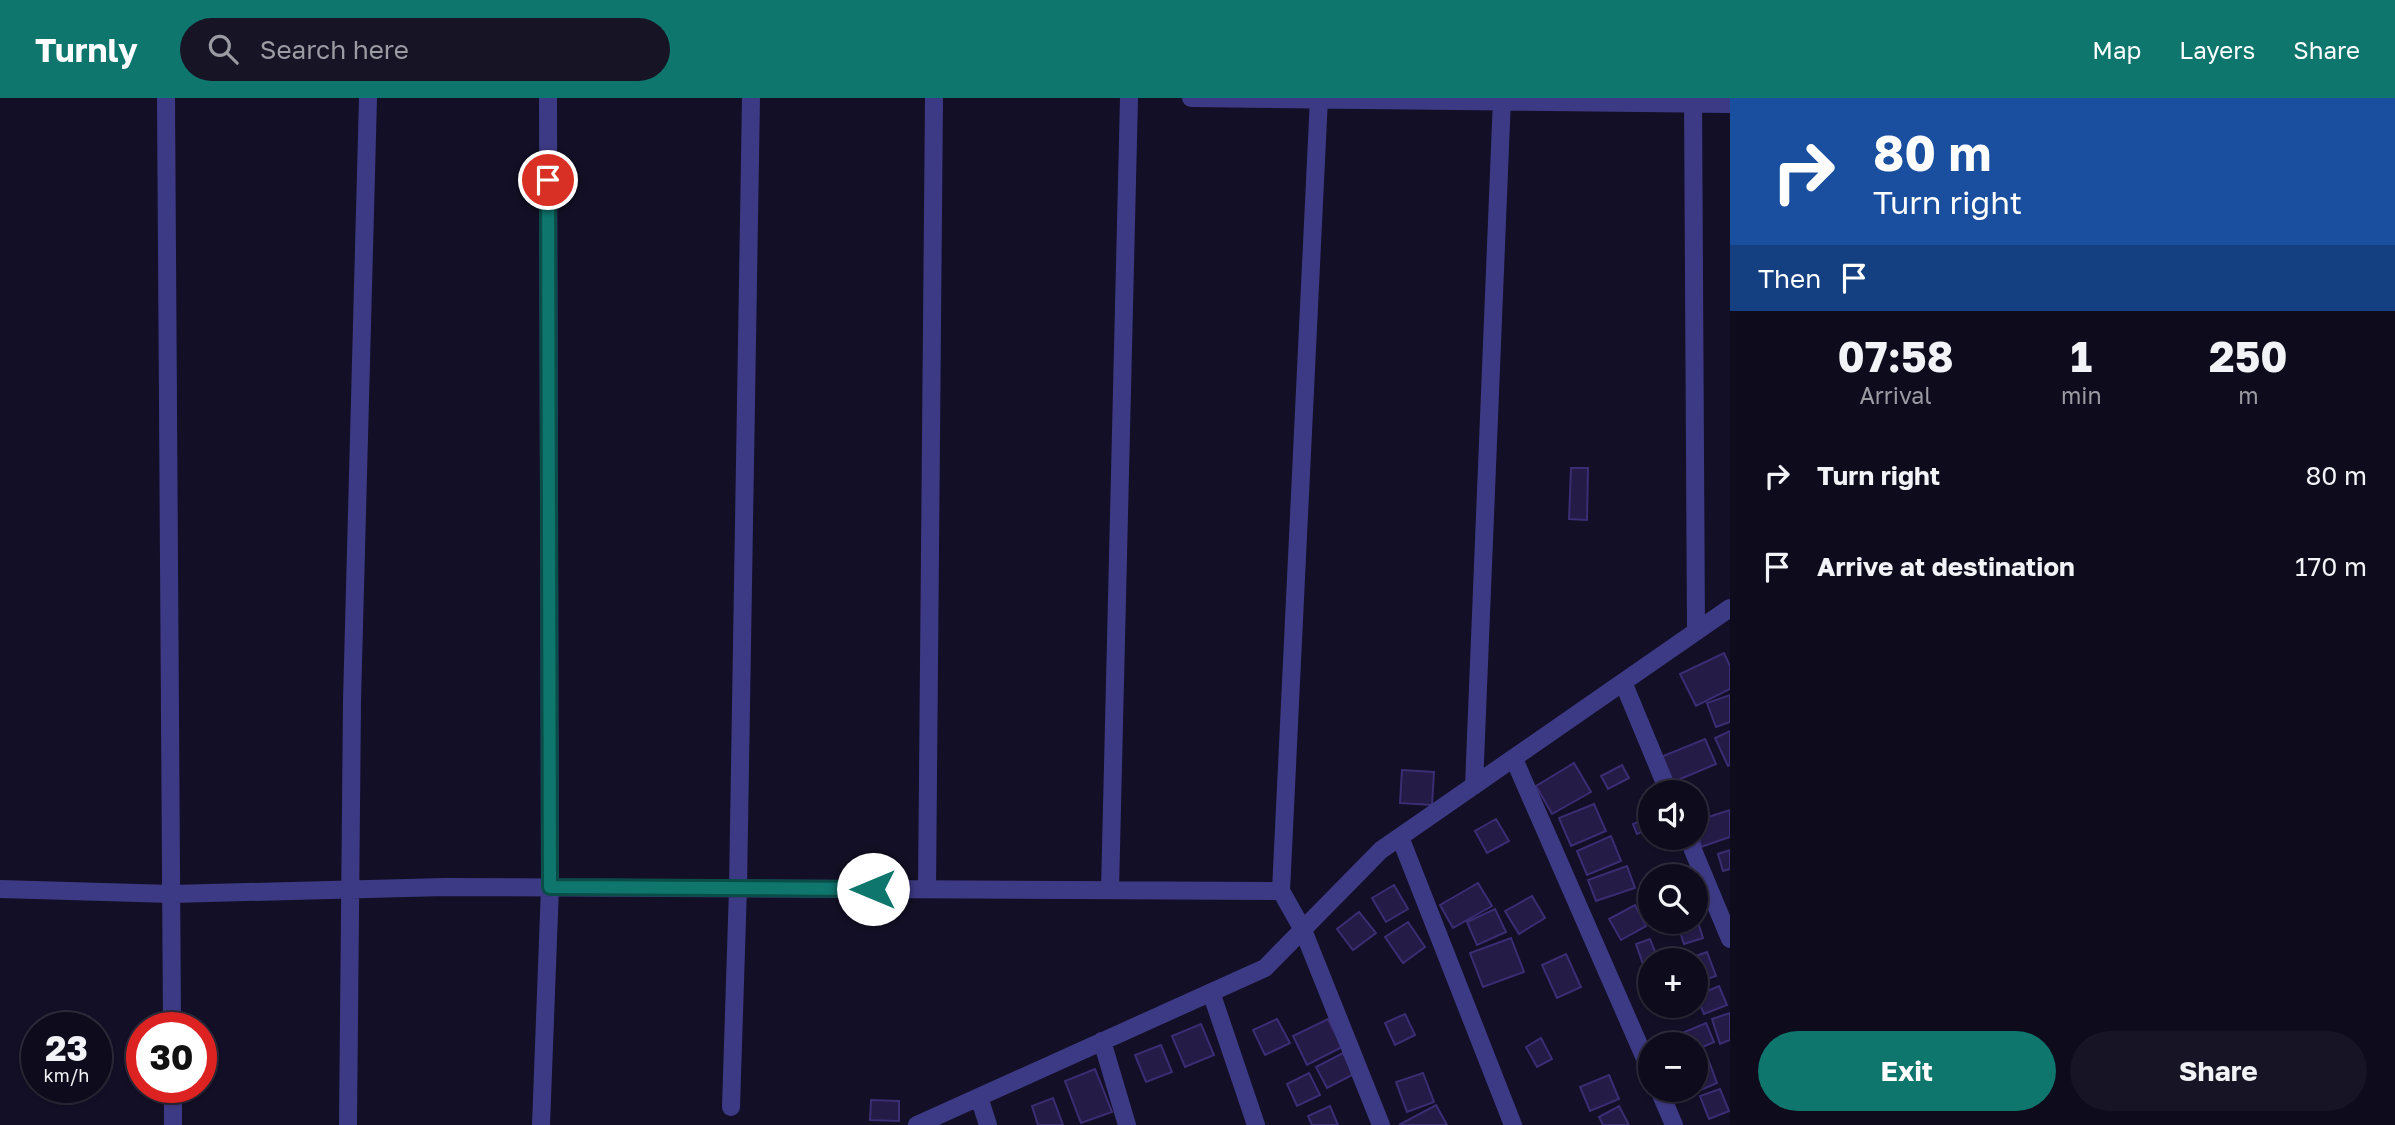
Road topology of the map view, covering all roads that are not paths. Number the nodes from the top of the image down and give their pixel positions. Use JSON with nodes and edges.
{"nodes":[{"id":1,"x":166,"y":98,"type":"edge"},
{"id":2,"x":368,"y":98,"type":"edge"},
{"id":3,"x":548,"y":98,"type":"edge"},
{"id":4,"x":751,"y":98,"type":"edge"},
{"id":5,"x":934,"y":98,"type":"edge"},
{"id":6,"x":1129,"y":98,"type":"edge"},
{"id":7,"x":1191,"y":98,"type":"edge"},
{"id":8,"x":1319,"y":99,"type":"edge"},
{"id":9,"x":1502,"y":100,"type":"edge"},
{"id":10,"x":1693,"y":101,"type":"edge"},
{"id":11,"x":1730,"y":104,"type":"edge"},
{"id":12,"x":1730,"y":608,"type":"edge"},
{"id":13,"x":1696,"y":632,"type":"junction"},
{"id":14,"x":1623,"y":682,"type":"junction"},
{"id":15,"x":1514,"y":759,"type":"junction"},
{"id":16,"x":1664,"y":780,"type":"edge"},
{"id":17,"x":1474,"y":786,"type":"junction"},
{"id":18,"x":1401,"y":837,"type":"junction"},
{"id":19,"x":1693,"y":850,"type":"edge"},
{"id":20,"x":550,"y":887,"type":"junction"},
{"id":21,"x":738,"y":888,"type":"junction"},
{"id":22,"x":0,"y":889,"type":"edge"},
{"id":23,"x":927,"y":889,"type":"junction"},
{"id":24,"x":350,"y":890,"type":"junction"},
{"id":25,"x":1110,"y":890,"type":"junction"},
{"id":26,"x":1281,"y":891,"type":"junction"},
{"id":27,"x":172,"y":894,"type":"junction"},
{"id":28,"x":1303,"y":930,"type":"junction"},
{"id":29,"x":1730,"y":939,"type":"edge"},
{"id":30,"x":1212,"y":992,"type":"junction"},
{"id":31,"x":172,"y":1012,"type":"edge"},
{"id":32,"x":1102,"y":1041,"type":"junction"},
{"id":33,"x":1638,"y":1043,"type":"edge"},
{"id":34,"x":979,"y":1097,"type":"junction"},
{"id":35,"x":1664,"y":1102,"type":"edge"},
{"id":36,"x":173,"y":1103,"type":"edge"},
{"id":37,"x":731,"y":1107,"type":"dead end"},
{"id":38,"x":173,"y":1125,"type":"edge"},
{"id":39,"x":348,"y":1125,"type":"edge"},
{"id":40,"x":541,"y":1125,"type":"edge"},
{"id":41,"x":916,"y":1125,"type":"edge"},
{"id":42,"x":988,"y":1125,"type":"edge"},
{"id":43,"x":1128,"y":1125,"type":"edge"},
{"id":44,"x":1256,"y":1125,"type":"edge"},
{"id":45,"x":1381,"y":1125,"type":"edge"},
{"id":46,"x":1513,"y":1125,"type":"edge"},
{"id":47,"x":1674,"y":1125,"type":"edge"}],
"edges":[{"from":1,"to":27,"type":"street"},
{"from":2,"to":24,"type":"street"},
{"from":3,"to":20,"type":"street"},
{"from":4,"to":21,"type":"street"},
{"from":5,"to":23,"type":"street"},
{"from":6,"to":25,"type":"street"},
{"from":7,"to":8,"type":"street"},
{"from":8,"to":9,"type":"street"},
{"from":8,"to":26,"type":"street"},
{"from":9,"to":10,"type":"street"},
{"from":9,"to":17,"type":"street"},
{"from":10,"to":11,"type":"street"},
{"from":10,"to":13,"type":"street"},
{"from":12,"to":13,"type":"street"},
{"from":13,"to":14,"type":"street"},
{"from":14,"to":15,"type":"street"},
{"from":14,"to":16,"type":"street"},
{"from":15,"to":17,"type":"street"},
{"from":15,"to":33,"type":"street"},
{"from":17,"to":18,"type":"street"},
{"from":18,"to":28,"type":"street"},
{"from":18,"to":46,"type":"street"},
{"from":19,"to":29,"type":"street"},
{"from":20,"to":21,"type":"street"},
{"from":20,"to":24,"type":"street"},
{"from":20,"to":40,"type":"street"},
{"from":21,"to":23,"type":"street"},
{"from":21,"to":37,"type":"street"},
{"from":22,"to":27,"type":"street"},
{"from":23,"to":25,"type":"street"},
{"from":24,"to":27,"type":"street"},
{"from":24,"to":39,"type":"street"},
{"from":25,"to":26,"type":"street"},
{"from":26,"to":28,"type":"street"},
{"from":27,"to":31,"type":"street"},
{"from":28,"to":30,"type":"street"},
{"from":28,"to":45,"type":"street"},
{"from":30,"to":32,"type":"street"},
{"from":30,"to":44,"type":"street"},
{"from":32,"to":34,"type":"street"},
{"from":32,"to":43,"type":"street"},
{"from":34,"to":41,"type":"street"},
{"from":34,"to":42,"type":"street"},
{"from":35,"to":47,"type":"street"},
{"from":36,"to":38,"type":"street"}]}
